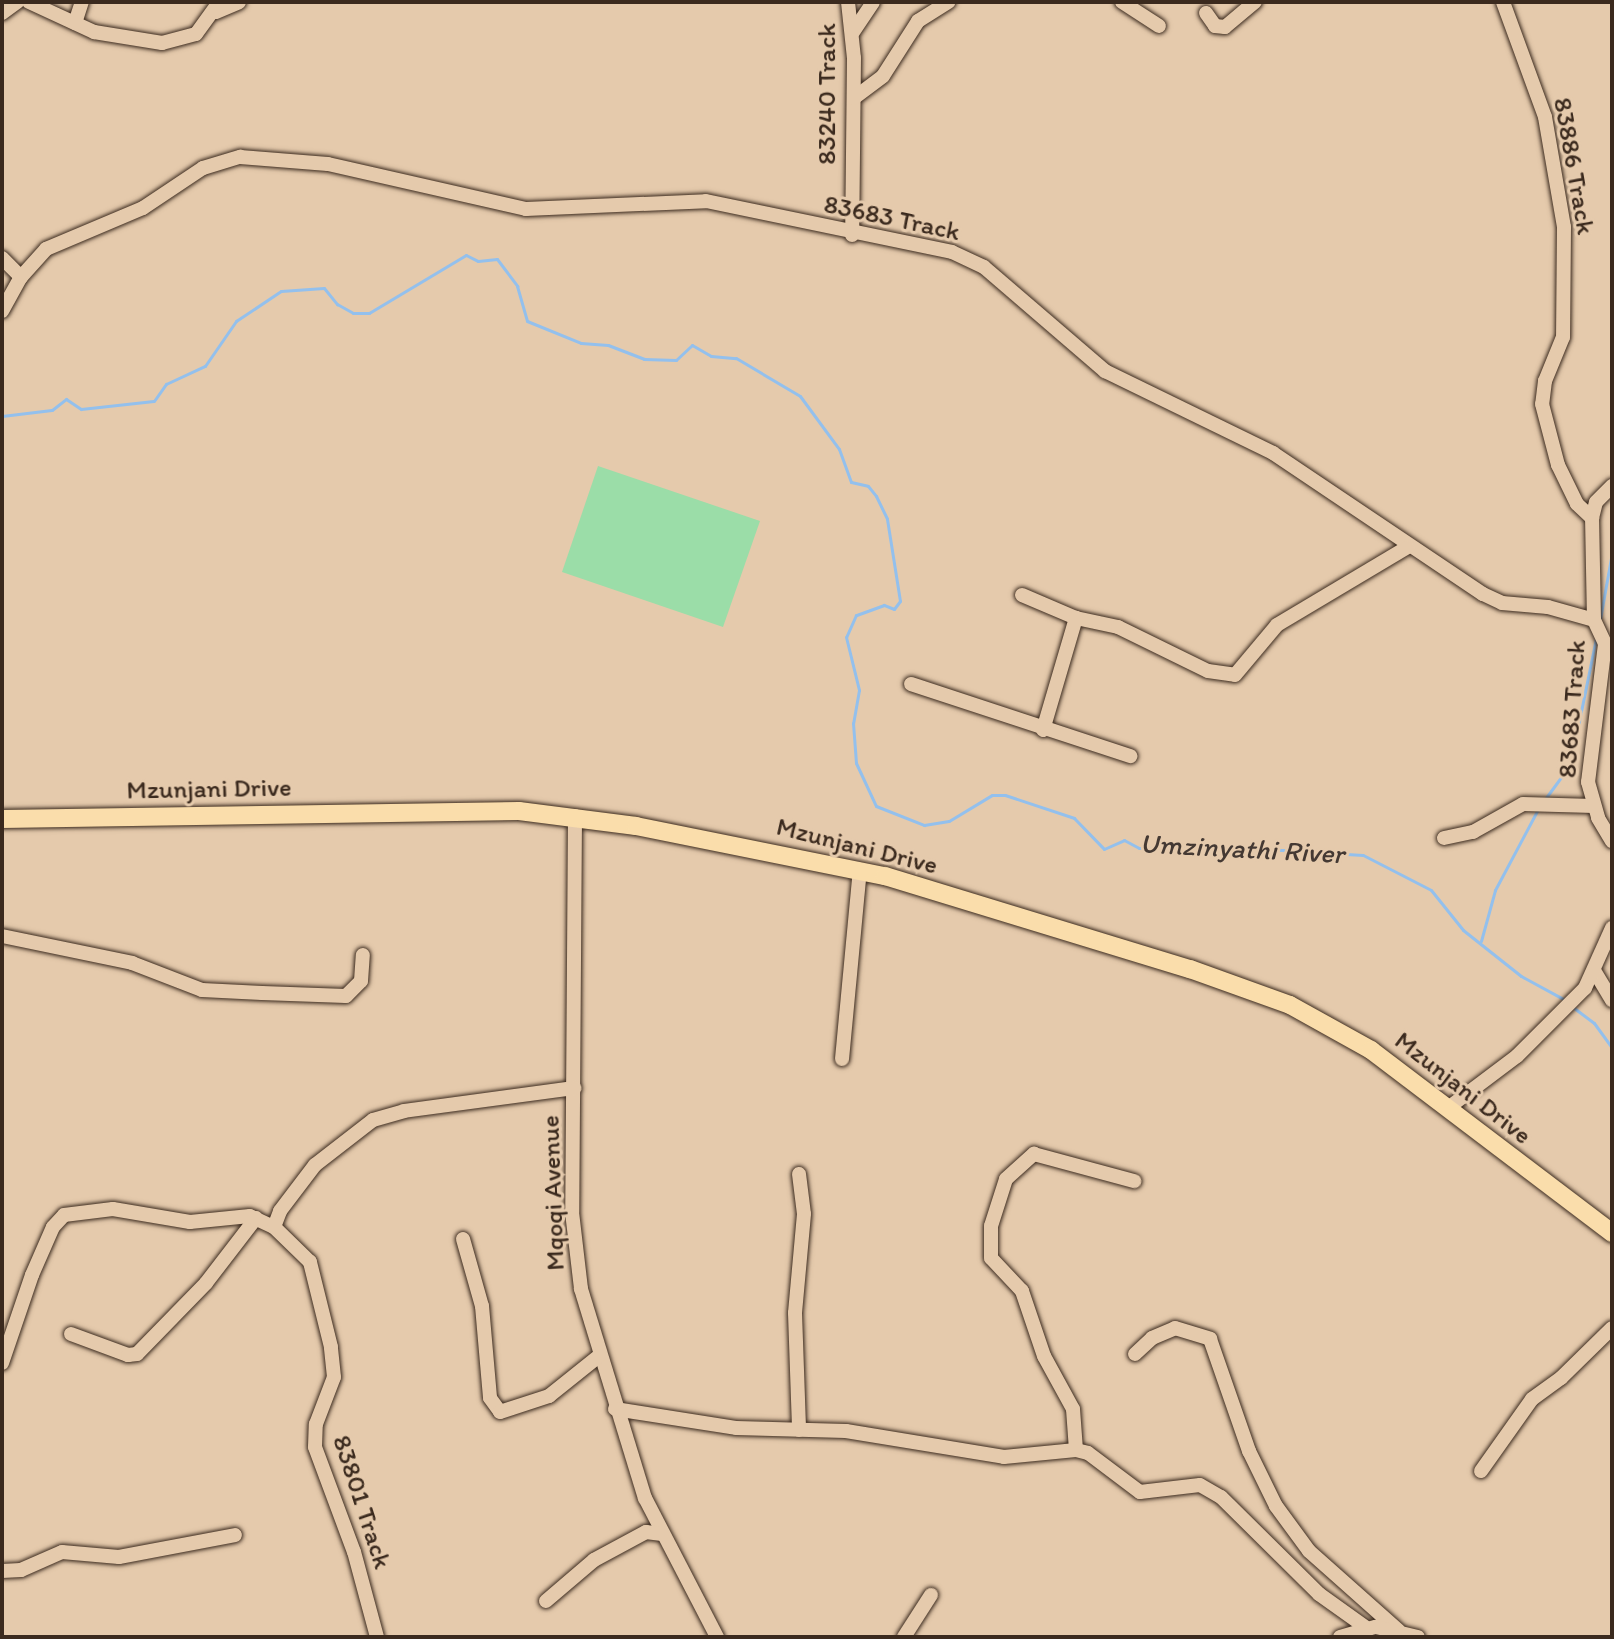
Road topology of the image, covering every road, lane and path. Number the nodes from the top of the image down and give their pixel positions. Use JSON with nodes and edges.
{"nodes":[{"id":1,"x":17,"y":2,"type":"edge"},
{"id":2,"x":29,"y":2,"type":"edge"},
{"id":3,"x":82,"y":2,"type":"edge"},
{"id":4,"x":239,"y":2,"type":"edge"},
{"id":5,"x":848,"y":2,"type":"edge"},
{"id":6,"x":873,"y":2,"type":"edge"},
{"id":7,"x":949,"y":2,"type":"edge"},
{"id":8,"x":1122,"y":2,"type":"edge"},
{"id":9,"x":1255,"y":2,"type":"edge"},
{"id":10,"x":1503,"y":2,"type":"edge"},
{"id":11,"x":218,"y":7,"type":"edge"},
{"id":12,"x":2,"y":13,"type":"edge"},
{"id":13,"x":1206,"y":13,"type":"dead end"},
{"id":14,"x":75,"y":23,"type":"junction"},
{"id":15,"x":1159,"y":26,"type":"dead end"},
{"id":16,"x":853,"y":32,"type":"junction"},
{"id":17,"x":854,"y":98,"type":"junction"},
{"id":18,"x":852,"y":235,"type":"junction"},
{"id":19,"x":2,"y":258,"type":"edge"},
{"id":20,"x":21,"y":277,"type":"junction"},
{"id":21,"x":2,"y":311,"type":"edge"},
{"id":22,"x":1612,"y":486,"type":"edge"},
{"id":23,"x":1592,"y":518,"type":"junction"},
{"id":24,"x":1408,"y":547,"type":"junction"},
{"id":25,"x":1022,"y":595,"type":"dead end"},
{"id":26,"x":1076,"y":618,"type":"junction"},
{"id":27,"x":1594,"y":620,"type":"junction"},
{"id":28,"x":911,"y":684,"type":"dead end"},
{"id":29,"x":1043,"y":730,"type":"junction"},
{"id":30,"x":1130,"y":756,"type":"dead end"},
{"id":31,"x":1594,"y":806,"type":"junction"},
{"id":32,"x":575,"y":816,"type":"junction"},
{"id":33,"x":2,"y":819,"type":"edge"},
{"id":34,"x":1609,"y":829,"type":"edge"},
{"id":35,"x":1444,"y":838,"type":"dead end"},
{"id":36,"x":860,"y":870,"type":"junction"},
{"id":37,"x":1612,"y":928,"type":"edge"},
{"id":38,"x":2,"y":936,"type":"edge"},
{"id":39,"x":363,"y":955,"type":"dead end"},
{"id":40,"x":1595,"y":972,"type":"junction"},
{"id":41,"x":1612,"y":1000,"type":"edge"},
{"id":42,"x":842,"y":1059,"type":"dead end"},
{"id":43,"x":574,"y":1088,"type":"junction"},
{"id":44,"x":1448,"y":1108,"type":"junction"},
{"id":45,"x":799,"y":1174,"type":"dead end"},
{"id":46,"x":1134,"y":1181,"type":"dead end"},
{"id":47,"x":256,"y":1218,"type":"junction"},
{"id":48,"x":274,"y":1227,"type":"junction"},
{"id":49,"x":1612,"y":1233,"type":"edge"},
{"id":50,"x":463,"y":1239,"type":"dead end"},
{"id":51,"x":1612,"y":1328,"type":"edge"},
{"id":52,"x":71,"y":1334,"type":"dead end"},
{"id":53,"x":1135,"y":1354,"type":"dead end"},
{"id":54,"x":599,"y":1356,"type":"junction"},
{"id":55,"x":2,"y":1363,"type":"edge"},
{"id":56,"x":615,"y":1409,"type":"junction"},
{"id":57,"x":799,"y":1430,"type":"junction"},
{"id":58,"x":1076,"y":1450,"type":"junction"},
{"id":59,"x":1481,"y":1471,"type":"dead end"},
{"id":60,"x":662,"y":1534,"type":"junction"},
{"id":61,"x":235,"y":1535,"type":"dead end"},
{"id":62,"x":2,"y":1571,"type":"edge"},
{"id":63,"x":931,"y":1595,"type":"dead end"},
{"id":64,"x":546,"y":1601,"type":"dead end"},
{"id":65,"x":1368,"y":1629,"type":"junction"},
{"id":66,"x":1399,"y":1631,"type":"junction"},
{"id":67,"x":377,"y":1637,"type":"edge"},
{"id":68,"x":717,"y":1637,"type":"edge"},
{"id":69,"x":904,"y":1637,"type":"edge"},
{"id":70,"x":1340,"y":1637,"type":"edge"},
{"id":71,"x":1418,"y":1637,"type":"edge"}],
"edges":[{"from":1,"to":12,"type":"street"},
{"from":2,"to":14,"type":"street"},
{"from":3,"to":14,"type":"street"},
{"from":4,"to":11,"type":"street"},
{"from":5,"to":16,"type":"street","name":"83240 Track"},
{"from":6,"to":16,"type":"street"},
{"from":7,"to":17,"type":"street"},
{"from":8,"to":15,"type":"street"},
{"from":9,"to":13,"type":"street"},
{"from":10,"to":23,"type":"street","name":"83886 Track"},
{"from":11,"to":14,"type":"street"},
{"from":16,"to":17,"type":"street","name":"83240 Track"},
{"from":17,"to":18,"type":"street","name":"83240 Track"},
{"from":18,"to":20,"type":"street","name":"83683 Track"},
{"from":18,"to":24,"type":"street","name":"83683 Track"},
{"from":19,"to":20,"type":"street"},
{"from":20,"to":21,"type":"street","name":"83683 Track"},
{"from":22,"to":23,"type":"street"},
{"from":23,"to":27,"type":"street"},
{"from":24,"to":26,"type":"street"},
{"from":24,"to":27,"type":"street","name":"83683 Track"},
{"from":25,"to":26,"type":"street"},
{"from":26,"to":29,"type":"street"},
{"from":27,"to":31,"type":"street","name":"83683 Track"},
{"from":28,"to":29,"type":"street"},
{"from":29,"to":30,"type":"street"},
{"from":31,"to":34,"type":"street","name":"83683 Track"},
{"from":31,"to":35,"type":"street"},
{"from":32,"to":33,"type":"main road","name":"Mzunjani Drive"},
{"from":32,"to":36,"type":"main road","name":"Mzunjani Drive"},
{"from":32,"to":43,"type":"street","name":"Mqoqi Avenue"},
{"from":36,"to":42,"type":"street"},
{"from":36,"to":44,"type":"main road","name":"Mzunjani Drive"},
{"from":37,"to":40,"type":"street"},
{"from":38,"to":39,"type":"street"},
{"from":40,"to":41,"type":"street"},
{"from":40,"to":44,"type":"street"},
{"from":43,"to":48,"type":"street"},
{"from":43,"to":54,"type":"street","name":"Mqoqi Avenue"},
{"from":44,"to":49,"type":"main road","name":"Mzunjani Drive"},
{"from":45,"to":57,"type":"street"},
{"from":46,"to":58,"type":"street"},
{"from":47,"to":48,"type":"street","name":"83801 Track"},
{"from":47,"to":52,"type":"street"},
{"from":47,"to":55,"type":"street"},
{"from":48,"to":67,"type":"street","name":"83801 Track"},
{"from":50,"to":54,"type":"street"},
{"from":51,"to":59,"type":"street"},
{"from":53,"to":66,"type":"street"},
{"from":54,"to":56,"type":"street","name":"Mqoqi Avenue"},
{"from":56,"to":57,"type":"street"},
{"from":56,"to":60,"type":"street","name":"Mqoqi Avenue"},
{"from":57,"to":58,"type":"street"},
{"from":58,"to":65,"type":"street"},
{"from":60,"to":64,"type":"street"},
{"from":60,"to":68,"type":"street","name":"Mqoqi Avenue"},
{"from":61,"to":62,"type":"street"},
{"from":63,"to":69,"type":"street"},
{"from":65,"to":66,"type":"street"},
{"from":65,"to":70,"type":"street"},
{"from":66,"to":71,"type":"street"}]}
